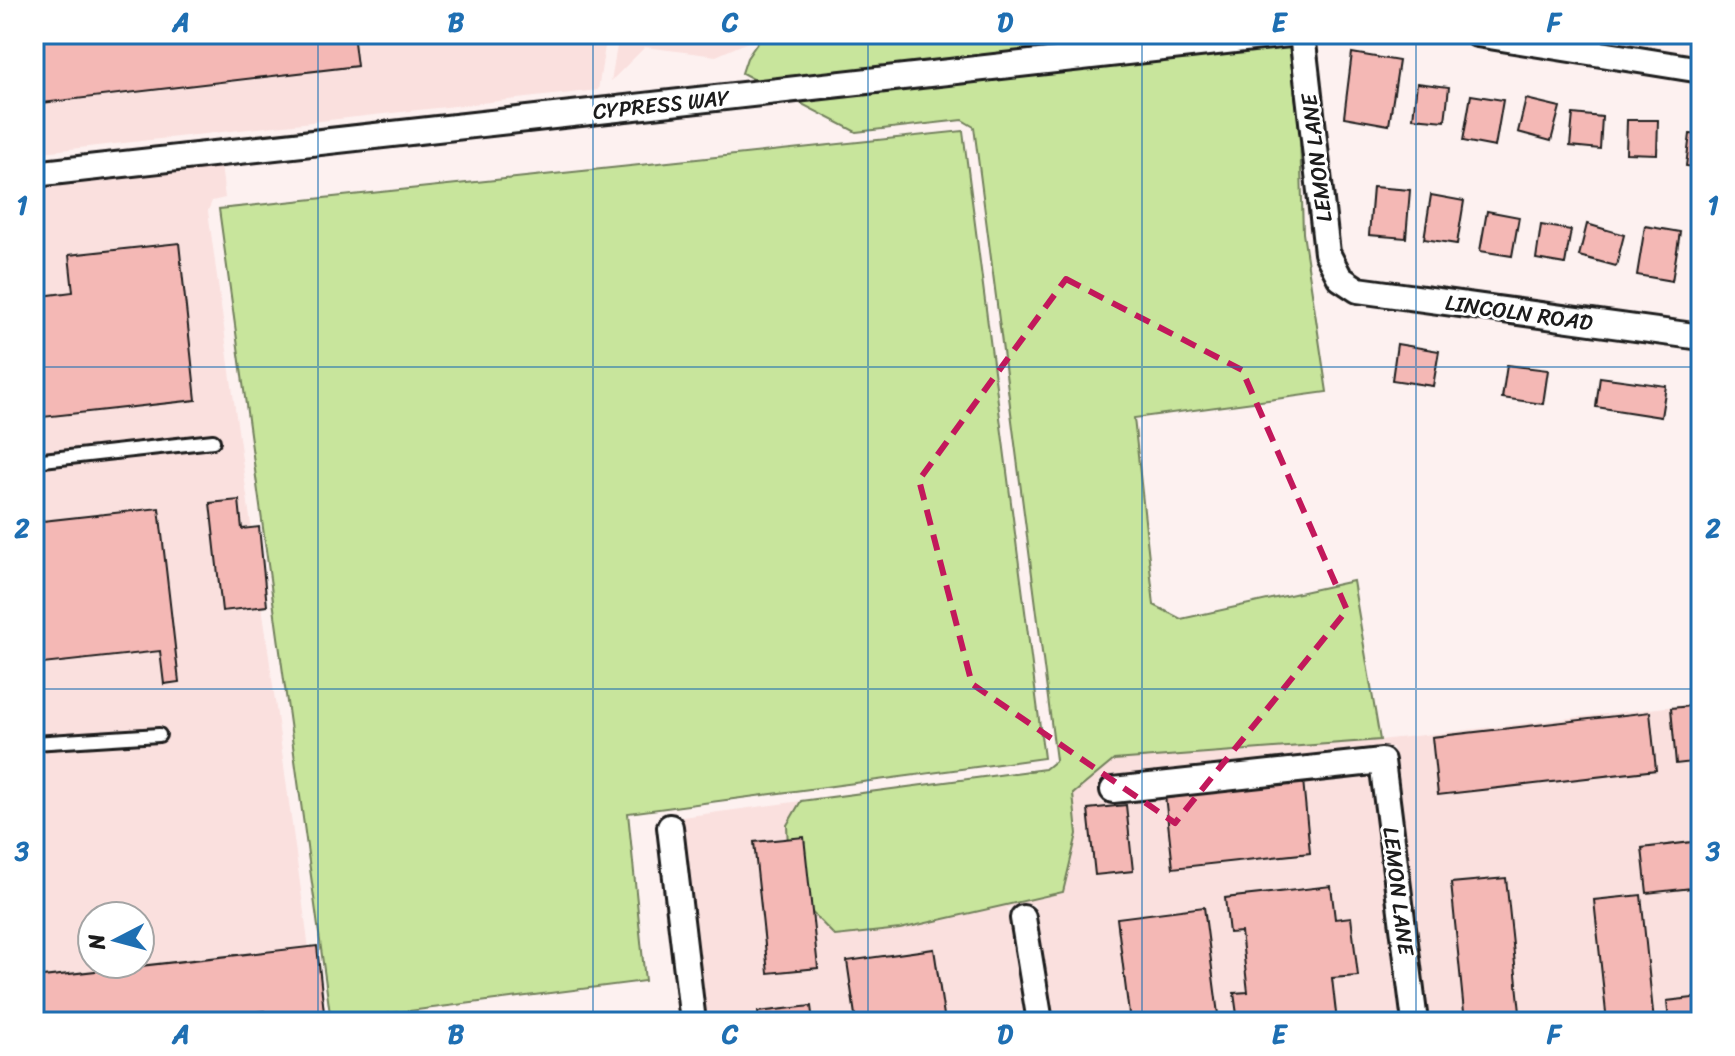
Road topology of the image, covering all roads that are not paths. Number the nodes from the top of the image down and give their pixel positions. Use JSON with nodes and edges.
{"nodes":[{"id":1,"x":1289,"y":34,"type":"edge"},
{"id":2,"x":1302,"y":34,"type":"edge"},
{"id":3,"x":1477,"y":34,"type":"edge"},
{"id":4,"x":1574,"y":42,"type":"edge"},
{"id":5,"x":1701,"y":70,"type":"edge"},
{"id":6,"x":34,"y":174,"type":"edge"},
{"id":7,"x":1340,"y":278,"type":"joint"},
{"id":8,"x":1701,"y":337,"type":"edge"},
{"id":9,"x":213,"y":441,"type":"dead end"},
{"id":10,"x":34,"y":461,"type":"edge"},
{"id":11,"x":159,"y":735,"type":"dead end"},
{"id":12,"x":34,"y":743,"type":"edge"},
{"id":13,"x":1113,"y":790,"type":"dead end"},
{"id":14,"x":670,"y":827,"type":"dead end"},
{"id":15,"x":1023,"y":918,"type":"dead end"},
{"id":16,"x":693,"y":1022,"type":"edge"},
{"id":17,"x":1040,"y":1022,"type":"edge"},
{"id":18,"x":1415,"y":1022,"type":"edge"}],
"edges":[{"from":1,"to":6,"type":"street","name":"CYPRESS WAY"},
{"from":2,"to":7,"type":"street","name":"LEMON LANE"},
{"from":3,"to":4,"type":"street"},
{"from":4,"to":5,"type":"street"},
{"from":7,"to":8,"type":"street","name":"LINCOLN ROAD"},
{"from":9,"to":10,"type":"lane"},
{"from":11,"to":12,"type":"lane"},
{"from":13,"to":18,"type":"street","name":"LEMON LANE"},
{"from":14,"to":16,"type":"street"},
{"from":15,"to":17,"type":"street"}]}
